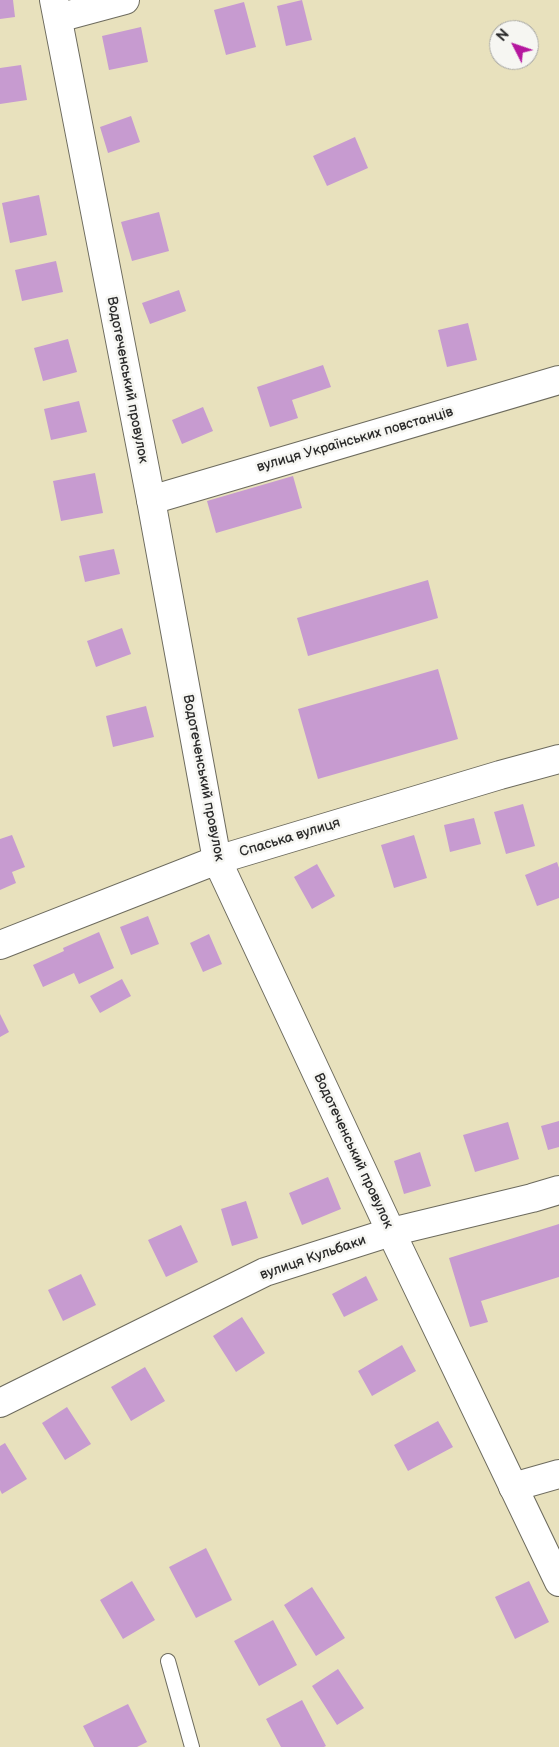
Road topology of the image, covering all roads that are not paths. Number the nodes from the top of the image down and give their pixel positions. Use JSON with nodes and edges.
{"nodes":[{"id":1,"x":125,"y":0,"type":"edge"},
{"id":2,"x":56,"y":9,"type":"edge"},
{"id":3,"x":559,"y":380,"type":"edge"},
{"id":4,"x":150,"y":500,"type":"junction"},
{"id":5,"x":559,"y":759,"type":"edge"},
{"id":6,"x":217,"y":860,"type":"junction"},
{"id":7,"x":0,"y":946,"type":"edge"},
{"id":8,"x":559,"y":1190,"type":"edge"},
{"id":9,"x":391,"y":1232,"type":"junction"},
{"id":10,"x":0,"y":1403,"type":"edge"},
{"id":11,"x":559,"y":1474,"type":"edge"},
{"id":12,"x":512,"y":1487,"type":"junction"},
{"id":13,"x":559,"y":1582,"type":"edge"},
{"id":14,"x":168,"y":1660,"type":"dead end"},
{"id":15,"x":192,"y":1747,"type":"edge"}],
"edges":[{"from":1,"to":2,"type":"street"},
{"from":2,"to":4,"type":"street","name":"Водотеченський провулок"},
{"from":3,"to":4,"type":"street","name":"вулиця Українських повстанців"},
{"from":4,"to":6,"type":"street","name":"Водотеченський провулок"},
{"from":5,"to":6,"type":"street","name":"Спаська вулиця"},
{"from":6,"to":7,"type":"street","name":"Спаська вулиця"},
{"from":6,"to":9,"type":"street","name":"Водотеченський провулок"},
{"from":8,"to":9,"type":"street","name":"вулиця Кульбаки"},
{"from":9,"to":10,"type":"street","name":"вулиця Кульбаки"},
{"from":9,"to":12,"type":"street","name":"Водотеченський провулок"},
{"from":11,"to":12,"type":"street"},
{"from":12,"to":13,"type":"street","name":"Водотеченський провулок"},
{"from":14,"to":15,"type":"lane"}]}
